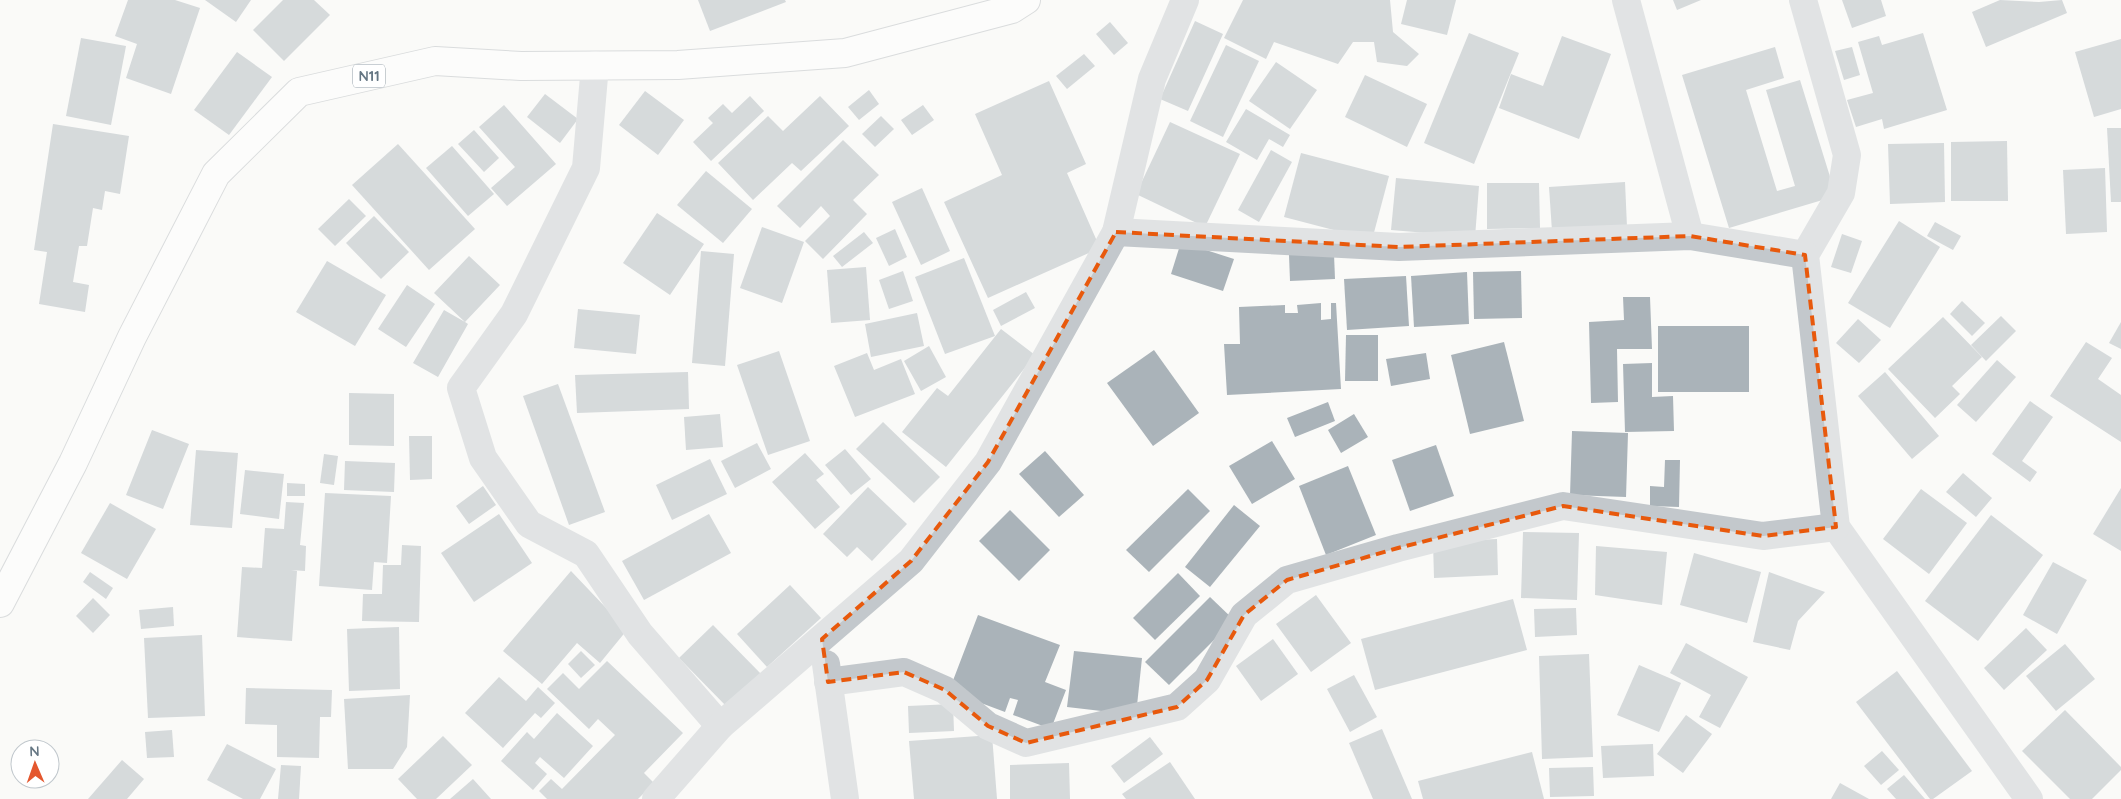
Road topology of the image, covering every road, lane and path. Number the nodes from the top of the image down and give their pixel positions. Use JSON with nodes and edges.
{"nodes":[{"id":1,"x":1185,"y":0,"type":"edge"},
{"id":2,"x":1626,"y":0,"type":"edge"},
{"id":3,"x":1803,"y":0,"type":"edge"},
{"id":4,"x":1017,"y":3,"type":"edge"},
{"id":5,"x":595,"y":65,"type":"junction"},
{"id":6,"x":1116,"y":232,"type":"junction"},
{"id":7,"x":1690,"y":236,"type":"junction"},
{"id":8,"x":1805,"y":256,"type":"junction"},
{"id":9,"x":1836,"y":528,"type":"junction"},
{"id":10,"x":0,"y":602,"type":"edge"},
{"id":11,"x":822,"y":639,"type":"junction"},
{"id":12,"x":828,"y":682,"type":"junction"},
{"id":13,"x":720,"y":726,"type":"junction"},
{"id":14,"x":656,"y":799,"type":"edge"},
{"id":15,"x":845,"y":799,"type":"edge"},
{"id":16,"x":2029,"y":799,"type":"edge"}],
"edges":[{"from":1,"to":6,"type":"street"},
{"from":2,"to":7,"type":"street"},
{"from":3,"to":8,"type":"street"},
{"from":4,"to":5,"type":"highway","number":"N11"},
{"from":5,"to":10,"type":"highway","number":"N11"},
{"from":5,"to":13,"type":"street"},
{"from":6,"to":7,"type":"street"},
{"from":6,"to":11,"type":"street"},
{"from":7,"to":8,"type":"street"},
{"from":8,"to":9,"type":"street"},
{"from":9,"to":12,"type":"street"},
{"from":9,"to":16,"type":"street"},
{"from":11,"to":12,"type":"street"},
{"from":11,"to":13,"type":"street"},
{"from":12,"to":15,"type":"street"},
{"from":13,"to":14,"type":"street"}]}
